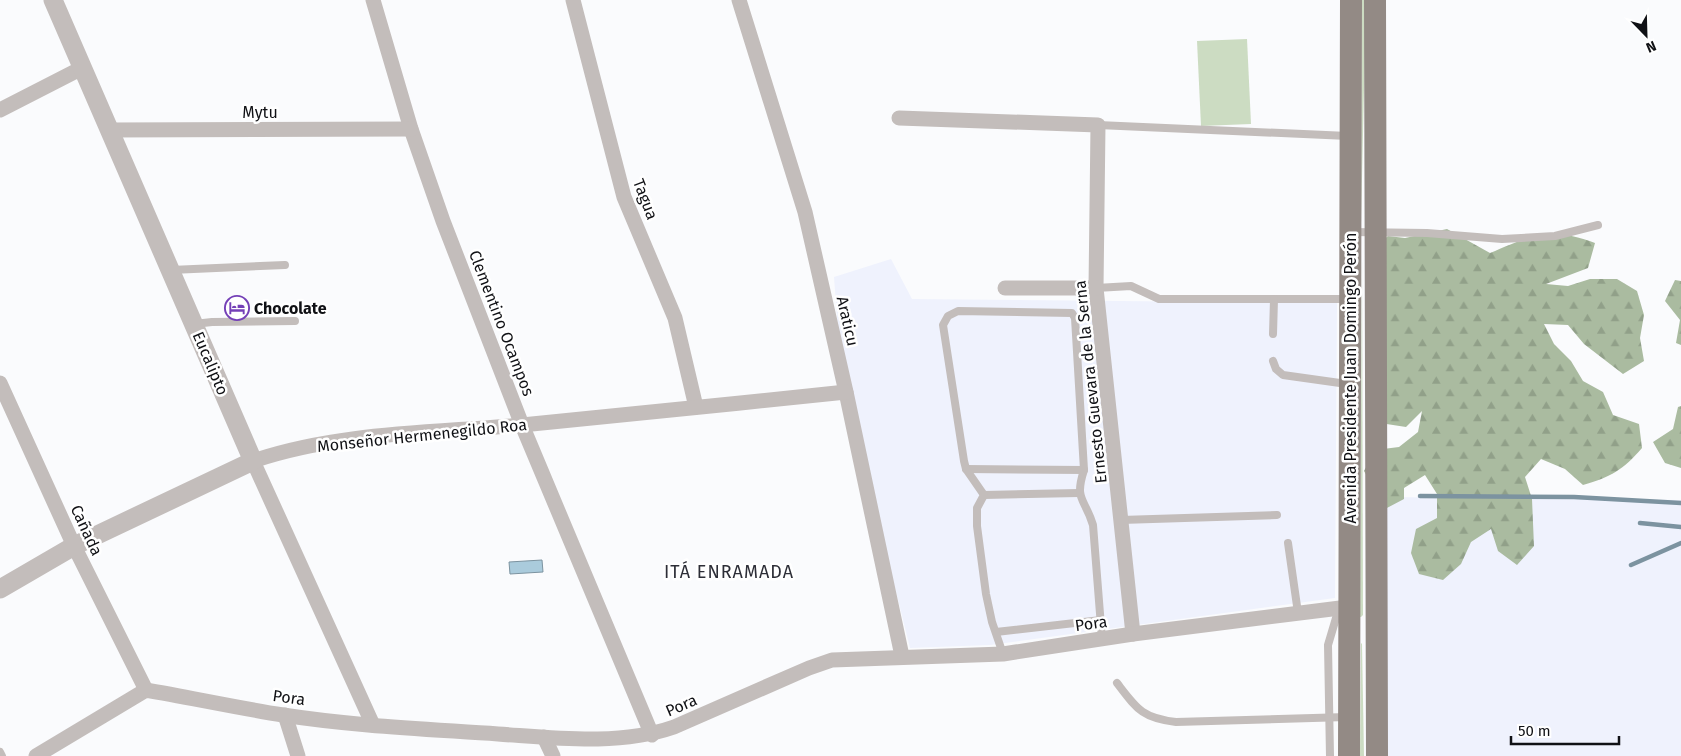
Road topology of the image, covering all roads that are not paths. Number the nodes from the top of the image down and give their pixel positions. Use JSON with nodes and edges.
{"nodes":[{"id":1,"x":53,"y":0,"type":"edge"},
{"id":2,"x":373,"y":0,"type":"edge"},
{"id":3,"x":573,"y":0,"type":"edge"},
{"id":4,"x":739,"y":0,"type":"edge"},
{"id":5,"x":1351,"y":0,"type":"edge"},
{"id":6,"x":1375,"y":0,"type":"edge"},
{"id":7,"x":82,"y":68,"type":"junction"},
{"id":8,"x":0,"y":110,"type":"edge"},
{"id":9,"x":899,"y":118,"type":"dead end"},
{"id":10,"x":1098,"y":125,"type":"junction"},
{"id":11,"x":410,"y":129,"type":"junction"},
{"id":12,"x":110,"y":130,"type":"junction"},
{"id":13,"x":1351,"y":136,"type":"junction"},
{"id":14,"x":1598,"y":225,"type":"dead end"},
{"id":15,"x":1351,"y":232,"type":"junction"},
{"id":16,"x":1374,"y":232,"type":"junction"},
{"id":17,"x":285,"y":265,"type":"dead end"},
{"id":18,"x":171,"y":270,"type":"junction"},
{"id":19,"x":1005,"y":288,"type":"dead end"},
{"id":20,"x":1096,"y":288,"type":"junction"},
{"id":21,"x":1274,"y":298,"type":"junction"},
{"id":22,"x":1351,"y":299,"type":"junction"},
{"id":23,"x":295,"y":321,"type":"dead end"},
{"id":24,"x":194,"y":324,"type":"junction"},
{"id":25,"x":1273,"y":334,"type":"dead end"},
{"id":26,"x":1273,"y":361,"type":"dead end"},
{"id":27,"x":0,"y":383,"type":"edge"},
{"id":28,"x":1351,"y":384,"type":"junction"},
{"id":29,"x":846,"y":392,"type":"junction"},
{"id":30,"x":696,"y":407,"type":"junction"},
{"id":31,"x":522,"y":425,"type":"junction"},
{"id":32,"x":253,"y":461,"type":"junction"},
{"id":33,"x":966,"y":469,"type":"junction"},
{"id":34,"x":1084,"y":470,"type":"junction"},
{"id":35,"x":1079,"y":493,"type":"junction"},
{"id":36,"x":984,"y":495,"type":"junction"},
{"id":37,"x":1277,"y":515,"type":"dead end"},
{"id":38,"x":1121,"y":520,"type":"junction"},
{"id":39,"x":1288,"y":543,"type":"dead end"},
{"id":40,"x":74,"y":546,"type":"junction"},
{"id":41,"x":0,"y":590,"type":"edge"},
{"id":42,"x":1298,"y":613,"type":"junction"},
{"id":43,"x":1345,"y":613,"type":"junction"},
{"id":44,"x":1101,"y":620,"type":"junction"},
{"id":45,"x":1376,"y":625,"type":"junction"},
{"id":46,"x":996,"y":632,"type":"junction"},
{"id":47,"x":1133,"y":634,"type":"junction"},
{"id":48,"x":1102,"y":639,"type":"junction"},
{"id":49,"x":1003,"y":654,"type":"junction"},
{"id":50,"x":902,"y":656,"type":"junction"},
{"id":51,"x":1117,"y":683,"type":"dead end"},
{"id":52,"x":146,"y":690,"type":"junction"},
{"id":53,"x":285,"y":716,"type":"junction"},
{"id":54,"x":1339,"y":718,"type":"junction"},
{"id":55,"x":373,"y":725,"type":"junction"},
{"id":56,"x":652,"y":735,"type":"junction"},
{"id":57,"x":544,"y":737,"type":"junction"},
{"id":58,"x":0,"y":752,"type":"edge"},
{"id":59,"x":2,"y":756,"type":"edge"},
{"id":60,"x":36,"y":756,"type":"edge"},
{"id":61,"x":298,"y":756,"type":"edge"},
{"id":62,"x":553,"y":756,"type":"edge"},
{"id":63,"x":1330,"y":756,"type":"edge"},
{"id":64,"x":1349,"y":756,"type":"edge"},
{"id":65,"x":1377,"y":756,"type":"edge"}],
"edges":[{"from":1,"to":7,"type":"street","name":"Eucalipto"},
{"from":2,"to":11,"type":"street","name":"Clementino Ocampos"},
{"from":3,"to":30,"type":"street","name":"Tagua"},
{"from":4,"to":29,"type":"street","name":"Araticu"},
{"from":5,"to":13,"type":"main road","name":"Avenida Presidente Juan Domingo Perón"},
{"from":6,"to":16,"type":"main road","name":"Avenida Presidente Juan Domingo Perón"},
{"from":7,"to":8,"type":"street"},
{"from":7,"to":12,"type":"street","name":"Eucalipto"},
{"from":9,"to":10,"type":"street"},
{"from":10,"to":13,"type":"lane"},
{"from":10,"to":20,"type":"street","name":"Ernesto Guevara de la Serna"},
{"from":11,"to":12,"type":"street","name":"Mytu"},
{"from":11,"to":31,"type":"street","name":"Clementino Ocampos"},
{"from":12,"to":18,"type":"street","name":"Eucalipto"},
{"from":13,"to":15,"type":"main road","name":"Avenida Presidente Juan Domingo Perón"},
{"from":14,"to":16,"type":"lane"},
{"from":15,"to":16,"type":"lane"},
{"from":15,"to":22,"type":"main road","name":"Avenida Presidente Juan Domingo Perón"},
{"from":16,"to":45,"type":"main road","name":"Avenida Presidente Juan Domingo Perón"},
{"from":17,"to":18,"type":"lane"},
{"from":18,"to":24,"type":"street","name":"Eucalipto"},
{"from":19,"to":20,"type":"street"},
{"from":20,"to":21,"type":"lane"},
{"from":20,"to":38,"type":"street","name":"Ernesto Guevara de la Serna"},
{"from":21,"to":22,"type":"lane"},
{"from":21,"to":25,"type":"lane"},
{"from":22,"to":28,"type":"main road","name":"Avenida Presidente Juan Domingo Perón"},
{"from":23,"to":24,"type":"lane"},
{"from":24,"to":32,"type":"street","name":"Eucalipto"},
{"from":26,"to":28,"type":"lane"},
{"from":27,"to":40,"type":"street","name":"Cañada"},
{"from":28,"to":43,"type":"main road","name":"Avenida Presidente Juan Domingo Perón"},
{"from":29,"to":30,"type":"street","name":"Monseñor Hermenegildo Roa"},
{"from":29,"to":50,"type":"street","name":"Araticu"},
{"from":30,"to":31,"type":"street","name":"Monseñor Hermenegildo Roa"},
{"from":31,"to":32,"type":"street","name":"Monseñor Hermenegildo Roa"},
{"from":31,"to":56,"type":"street","name":"Clementino Ocampos"},
{"from":32,"to":40,"type":"street","name":"Monseñor Hermenegildo Roa"},
{"from":32,"to":55,"type":"street","name":"Eucalipto"},
{"from":33,"to":34,"type":"lane"},
{"from":33,"to":34,"type":"lane"},
{"from":33,"to":36,"type":"lane"},
{"from":34,"to":35,"type":"lane"},
{"from":35,"to":36,"type":"lane"},
{"from":35,"to":44,"type":"lane"},
{"from":36,"to":46,"type":"lane"},
{"from":37,"to":38,"type":"lane"},
{"from":38,"to":47,"type":"street","name":"Ernesto Guevara de la Serna"},
{"from":39,"to":42,"type":"lane"},
{"from":40,"to":41,"type":"street","name":"Monseñor Hermenegildo Roa"},
{"from":40,"to":52,"type":"street","name":"Cañada"},
{"from":42,"to":43,"type":"street","name":"Pora"},
{"from":42,"to":47,"type":"street","name":"Pora"},
{"from":43,"to":45,"type":"main road"},
{"from":43,"to":54,"type":"main road","name":"Avenida Presidente Juan Domingo Perón"},
{"from":44,"to":46,"type":"lane"},
{"from":44,"to":48,"type":"lane"},
{"from":45,"to":65,"type":"main road","name":"Avenida Presidente Juan Domingo Perón"},
{"from":46,"to":49,"type":"lane"},
{"from":47,"to":48,"type":"street","name":"Pora"},
{"from":48,"to":49,"type":"street","name":"Pora"},
{"from":49,"to":50,"type":"street","name":"Pora"},
{"from":50,"to":56,"type":"street","name":"Pora"},
{"from":51,"to":54,"type":"lane"},
{"from":52,"to":53,"type":"street","name":"Pora"},
{"from":52,"to":60,"type":"street"},
{"from":53,"to":55,"type":"street","name":"Pora"},
{"from":53,"to":61,"type":"street"},
{"from":54,"to":63,"type":"lane"},
{"from":54,"to":64,"type":"main road","name":"Avenida Presidente Juan Domingo Perón"},
{"from":55,"to":57,"type":"street","name":"Pora"},
{"from":56,"to":57,"type":"street","name":"Pora"},
{"from":57,"to":62,"type":"street"},
{"from":58,"to":59,"type":"lane"}]}
